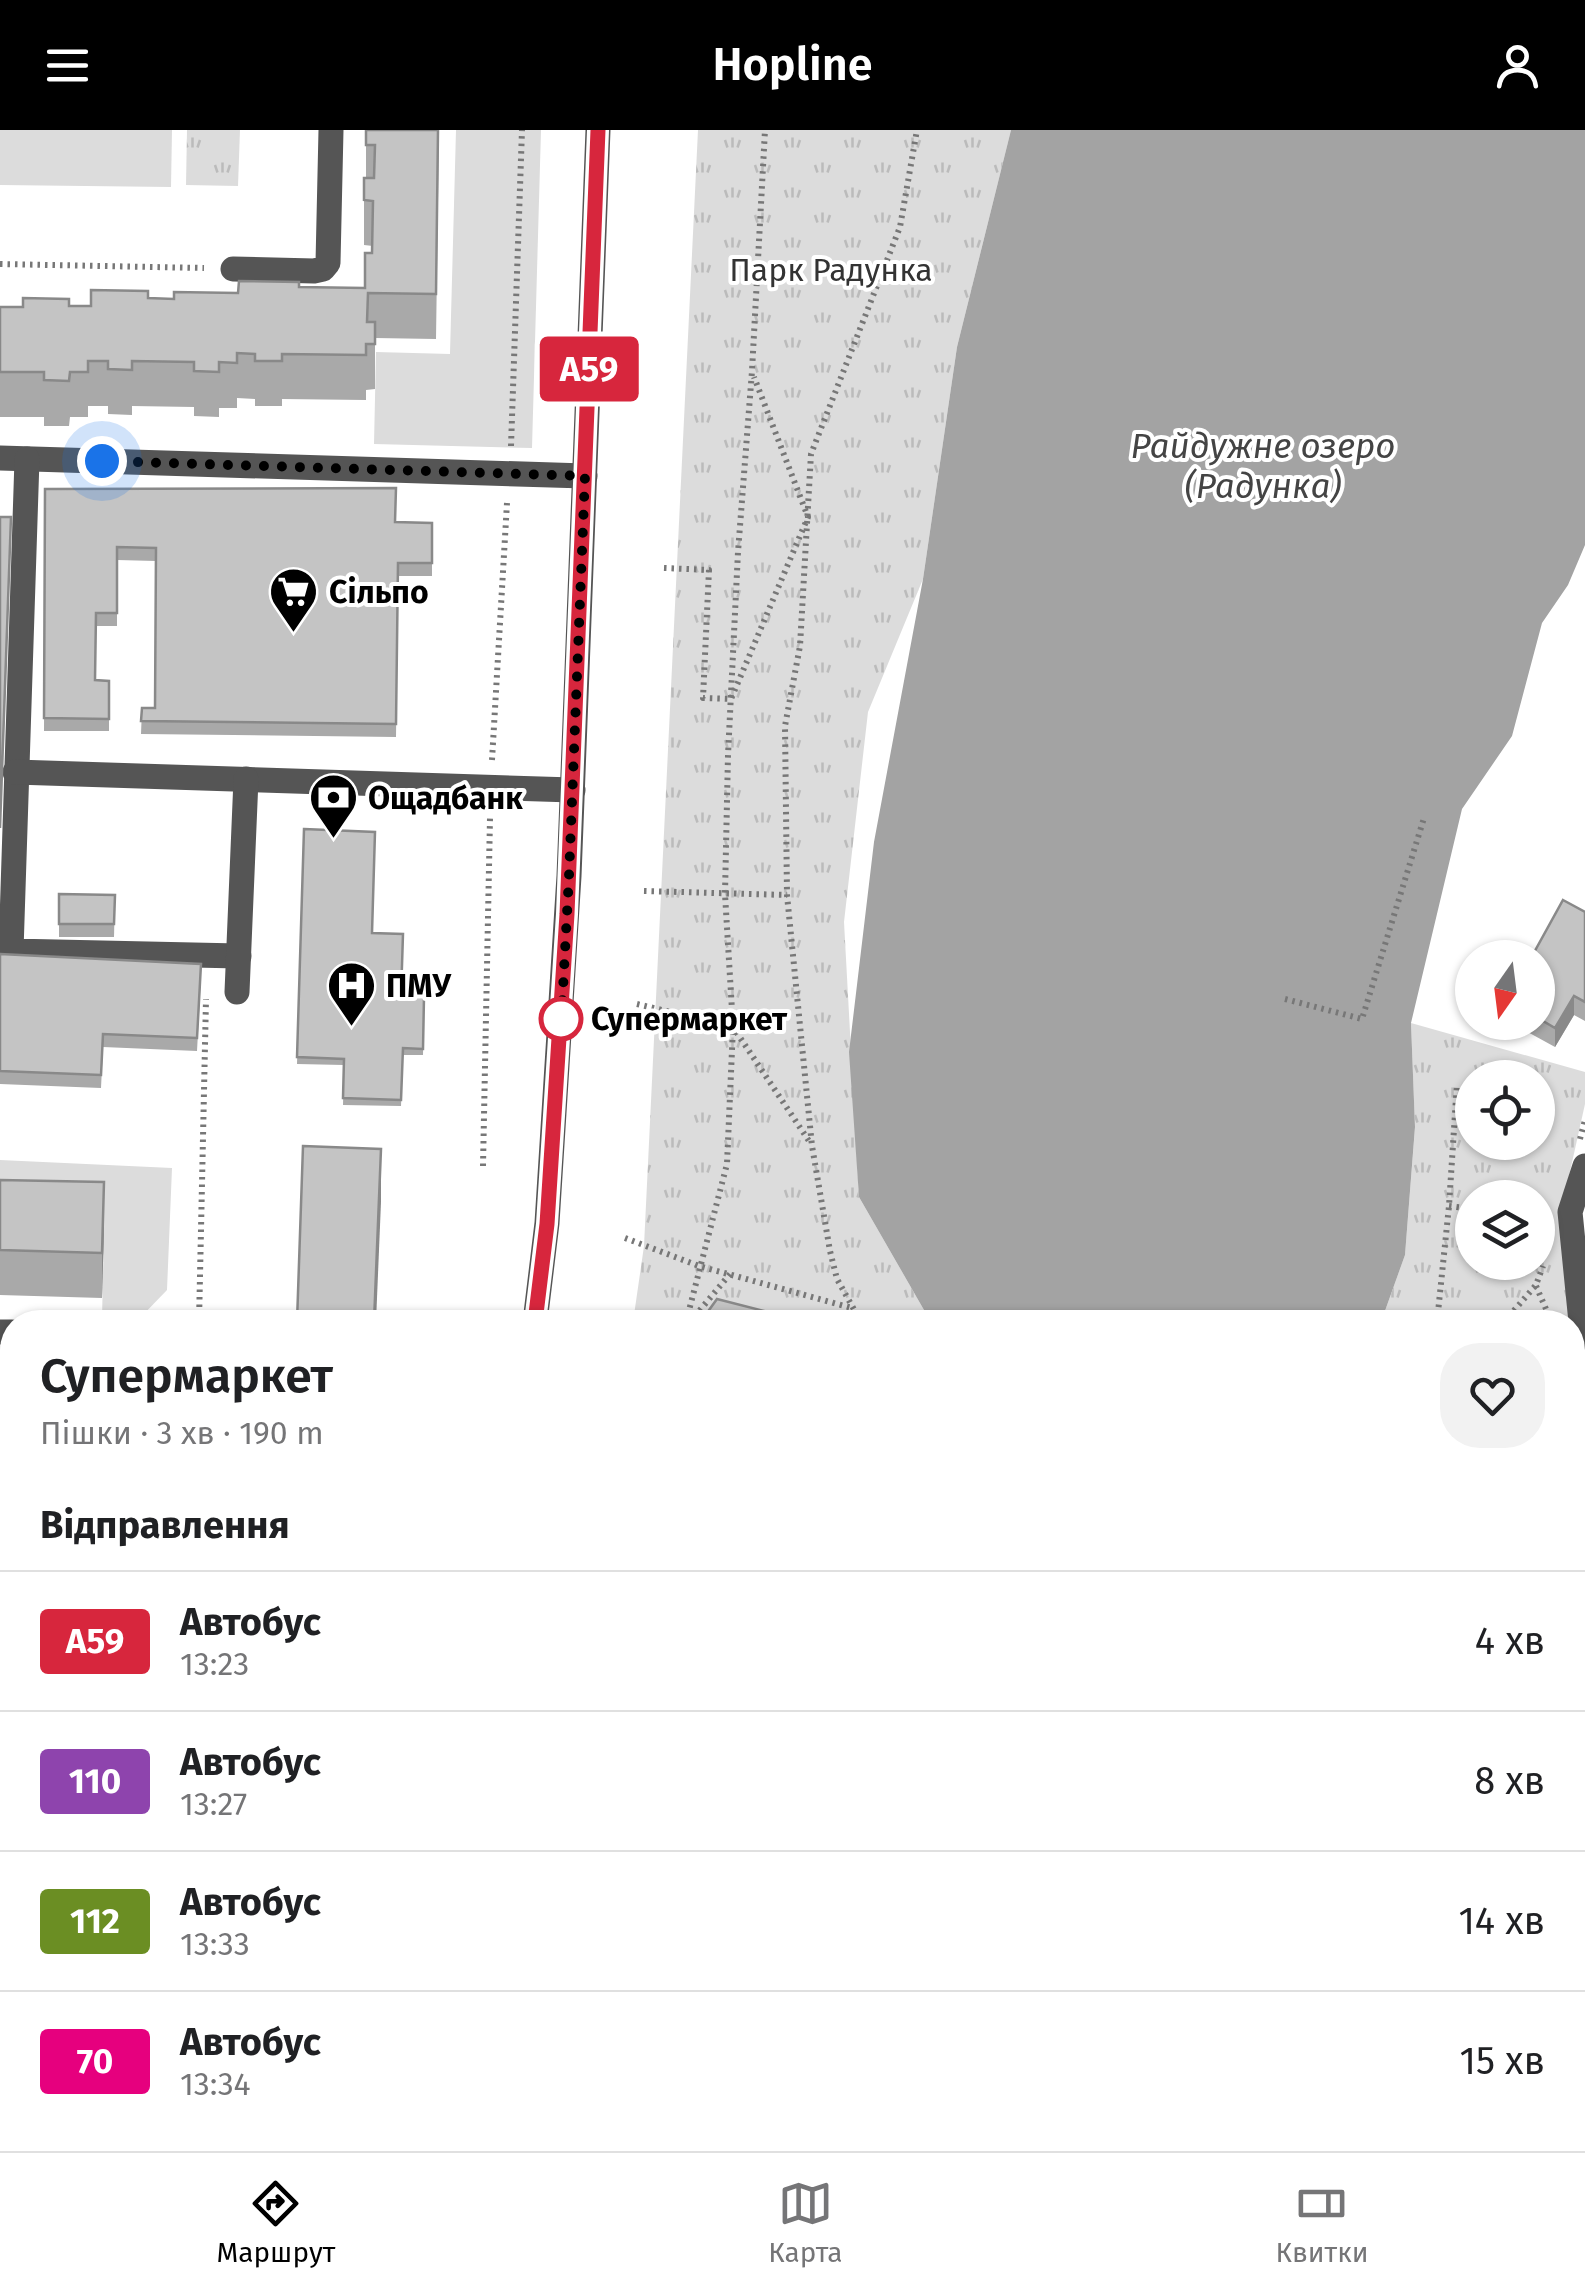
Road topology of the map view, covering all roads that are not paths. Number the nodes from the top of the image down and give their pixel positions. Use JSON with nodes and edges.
{"nodes":[{"id":1,"x":331,"y":130,"type":"edge"},
{"id":2,"x":598,"y":130,"type":"edge"},
{"id":3,"x":233,"y":269,"type":"road end"},
{"id":4,"x":0,"y":458,"type":"edge"},
{"id":5,"x":27,"y":458,"type":"junction"},
{"id":6,"x":585,"y":476,"type":"junction"},
{"id":7,"x":16,"y":772,"type":"junction"},
{"id":8,"x":246,"y":780,"type":"junction"},
{"id":9,"x":573,"y":790,"type":"junction"},
{"id":10,"x":238,"y":956,"type":"junction"},
{"id":11,"x":237,"y":992,"type":"road end"},
{"id":12,"x":1585,"y":1166,"type":"edge"},
{"id":13,"x":536,"y":1310,"type":"edge"},
{"id":14,"x":1580,"y":1310,"type":"edge"}],
"edges":[{"from":1,"to":3,"type":"street"},
{"from":2,"to":6,"type":"street"},
{"from":4,"to":5,"type":"street"},
{"from":5,"to":6,"type":"street"},
{"from":5,"to":7,"type":"street"},
{"from":6,"to":9,"type":"street"},
{"from":7,"to":8,"type":"street"},
{"from":7,"to":10,"type":"street"},
{"from":8,"to":9,"type":"street"},
{"from":8,"to":10,"type":"street"},
{"from":9,"to":13,"type":"street"},
{"from":10,"to":11,"type":"street"},
{"from":12,"to":14,"type":"street"}]}
